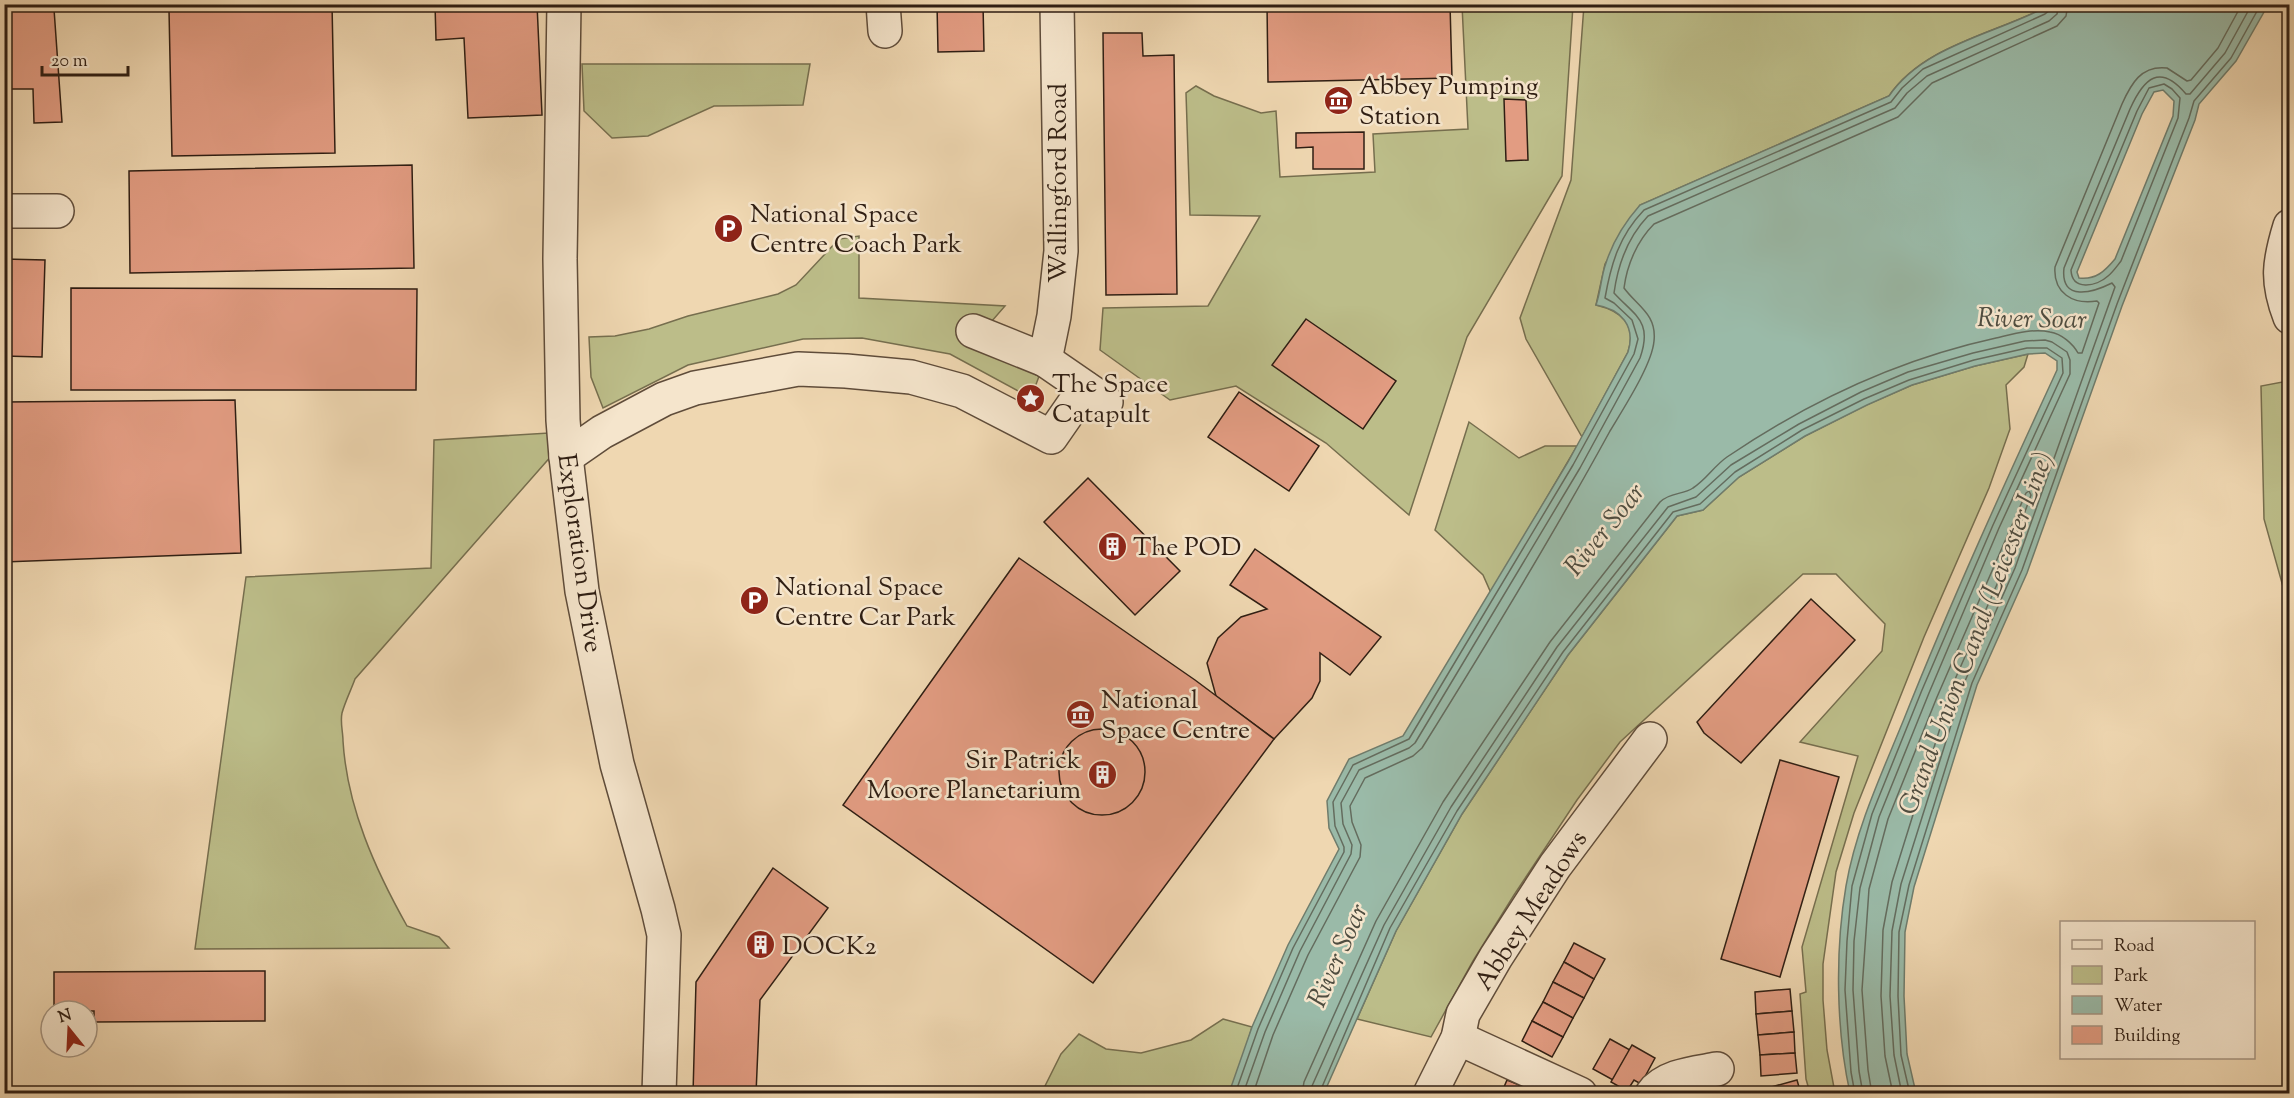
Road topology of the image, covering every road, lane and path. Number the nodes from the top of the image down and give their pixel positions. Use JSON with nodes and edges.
{"nodes":[{"id":1,"x":564,"y":4,"type":"edge"},
{"id":2,"x":1057,"y":4,"type":"edge"},
{"id":3,"x":4,"y":211,"type":"edge"},
{"id":4,"x":57,"y":211,"type":"dead end"},
{"id":5,"x":2289,"y":226,"type":"edge"},
{"id":6,"x":2289,"y":317,"type":"edge"},
{"id":7,"x":973,"y":331,"type":"dead end"},
{"id":8,"x":1045,"y":360,"type":"junction"},
{"id":9,"x":566,"y":457,"type":"junction"},
{"id":10,"x":1650,"y":739,"type":"dead end"},
{"id":11,"x":1458,"y":1038,"type":"junction"},
{"id":12,"x":1717,"y":1069,"type":"dead end"},
{"id":13,"x":659,"y":1094,"type":"edge"},
{"id":14,"x":1430,"y":1094,"type":"edge"},
{"id":15,"x":1580,"y":1094,"type":"edge"},
{"id":16,"x":1652,"y":1094,"type":"edge"}],
"edges":[{"from":1,"to":9,"type":"street","name":"Exploration Drive"},
{"from":2,"to":8,"type":"street","name":"Wallingford Road"},
{"from":3,"to":4,"type":"street"},
{"from":5,"to":6,"type":"street"},
{"from":7,"to":8,"type":"street"},
{"from":8,"to":9,"type":"street"},
{"from":9,"to":13,"type":"street","name":"Exploration Drive"},
{"from":10,"to":11,"type":"street","name":"Abbey Meadows"},
{"from":11,"to":14,"type":"street","name":"Abbey Meadows"},
{"from":11,"to":15,"type":"street"},
{"from":12,"to":16,"type":"street"}]}
